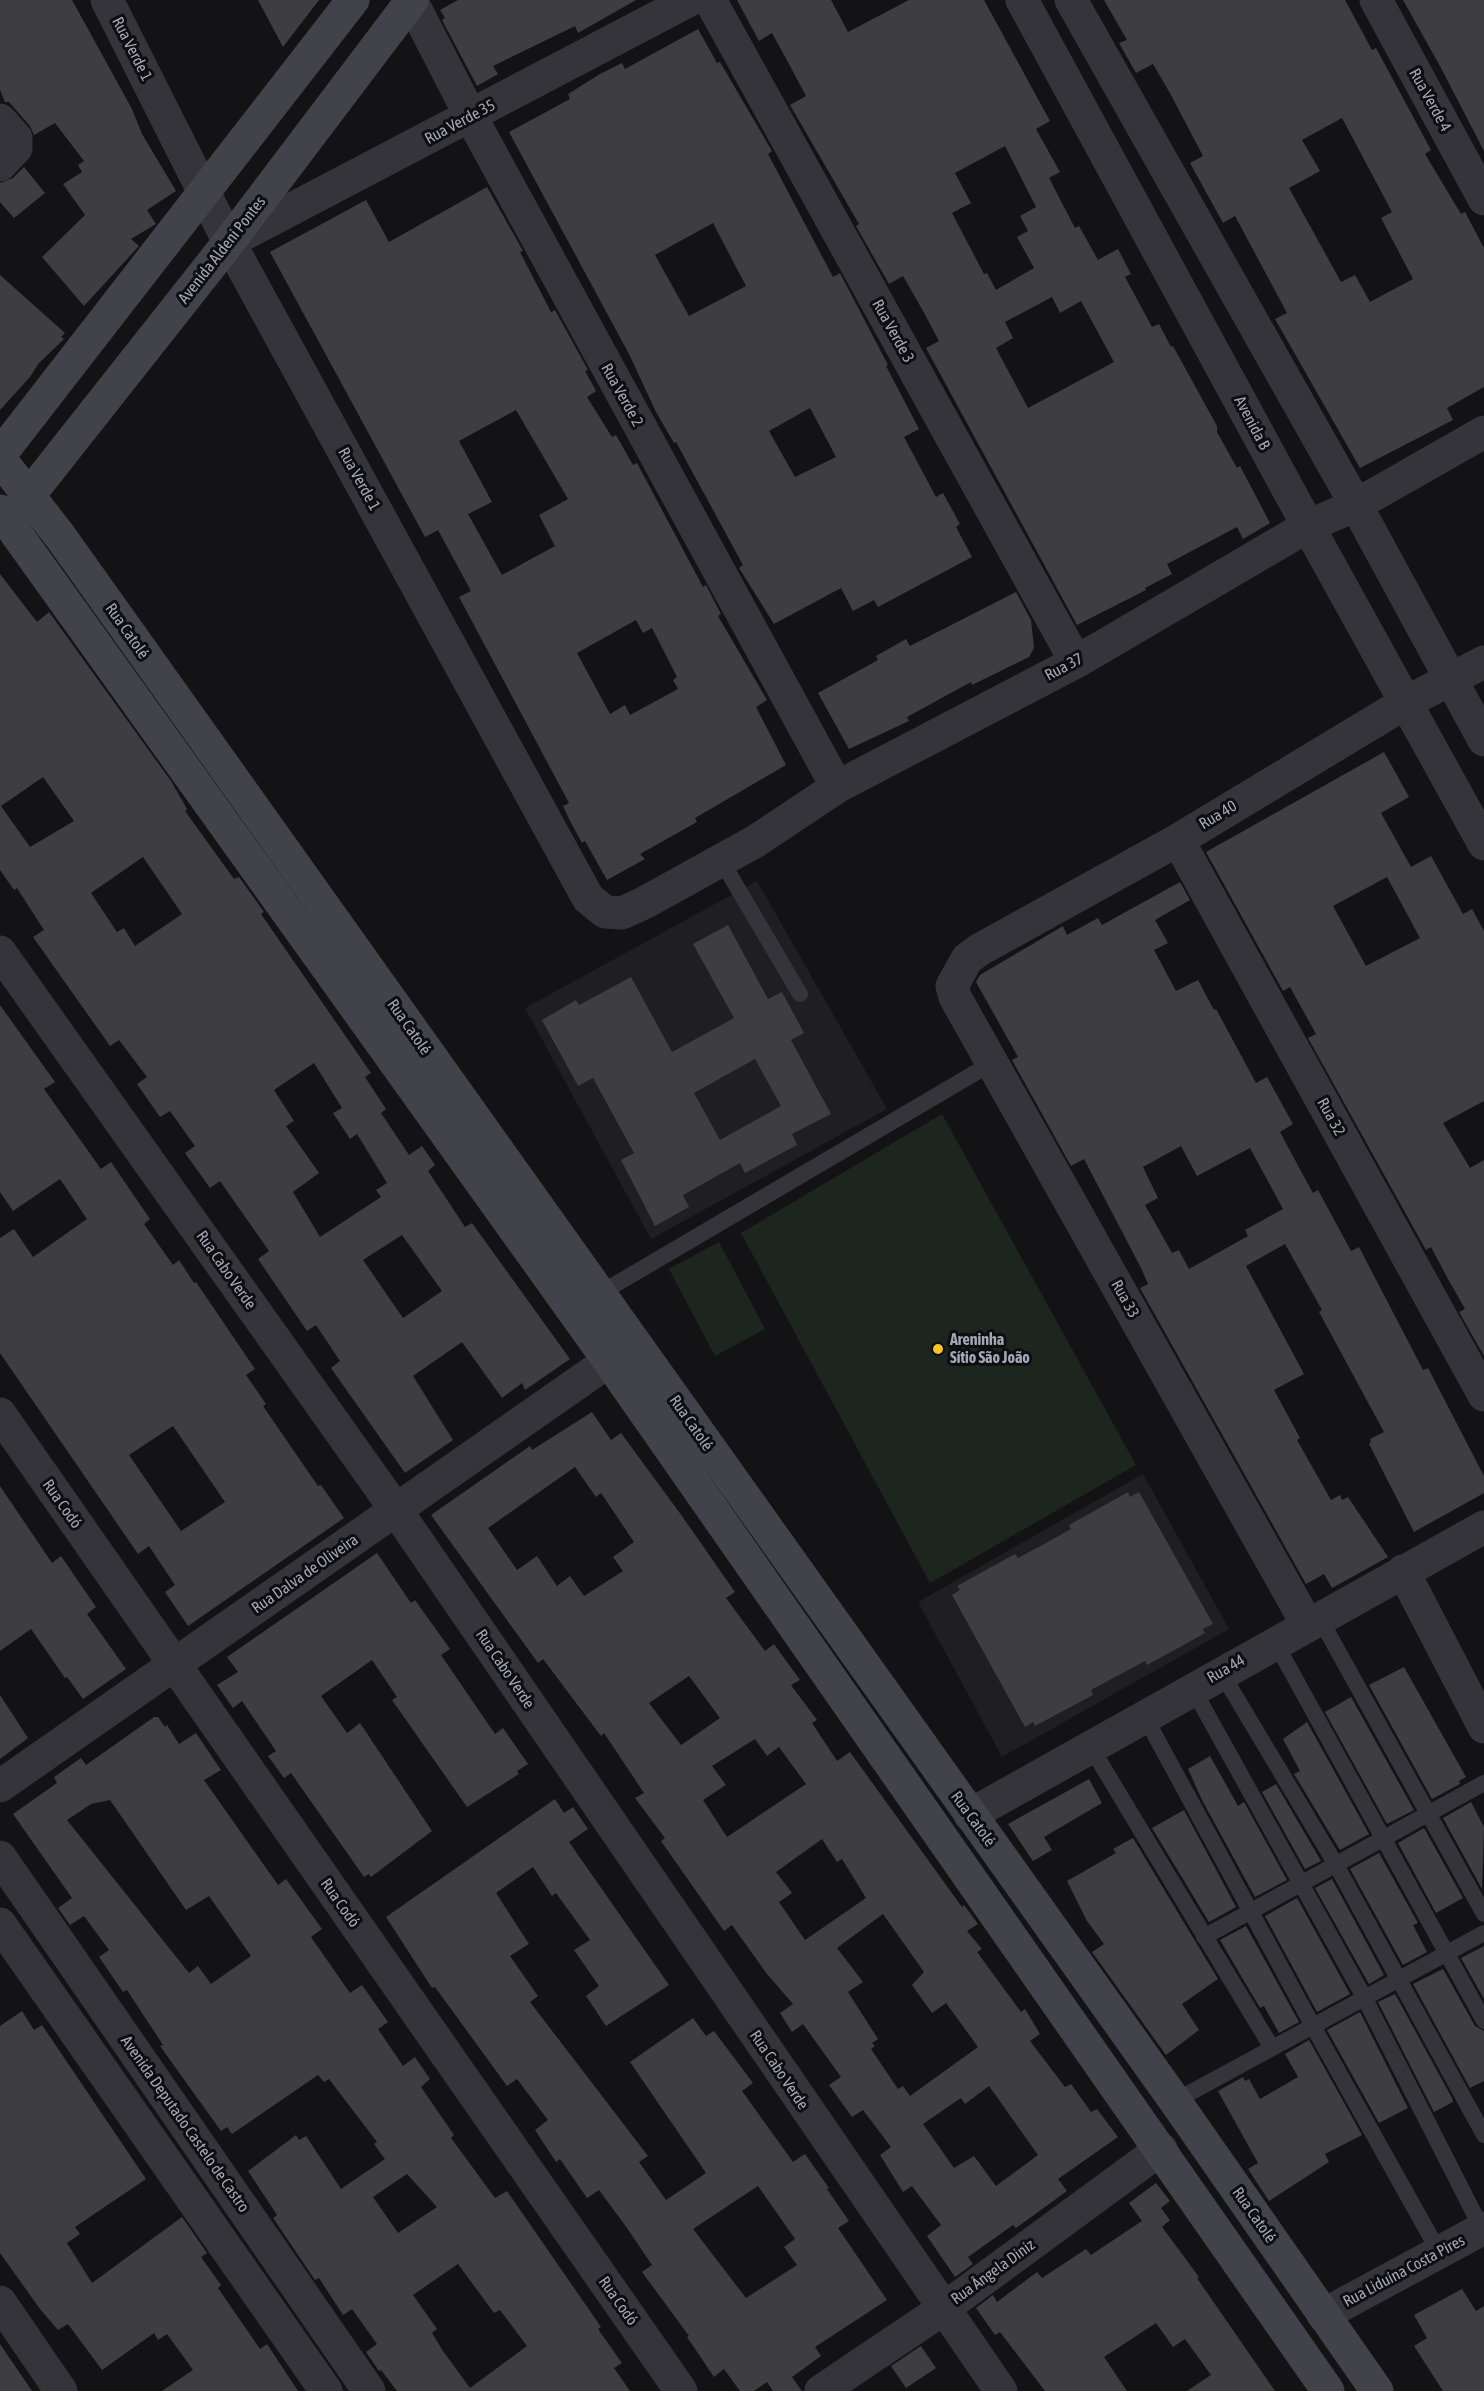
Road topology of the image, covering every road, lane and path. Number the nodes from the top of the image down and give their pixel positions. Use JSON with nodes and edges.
{"nodes":[{"id":1,"x":106,"y":0,"type":"edge"},
{"id":2,"x":353,"y":0,"type":"edge"},
{"id":3,"x":411,"y":0,"type":"edge"},
{"id":4,"x":690,"y":0,"type":"edge"},
{"id":5,"x":710,"y":0,"type":"edge"},
{"id":6,"x":1022,"y":0,"type":"edge"},
{"id":7,"x":1071,"y":0,"type":"edge"},
{"id":8,"x":1376,"y":0,"type":"edge"},
{"id":9,"x":471,"y":117,"type":"junction"},
{"id":10,"x":0,"y":120,"type":"edge"},
{"id":11,"x":0,"y":165,"type":"edge"},
{"id":12,"x":205,"y":192,"type":"junction"},
{"id":13,"x":1484,"y":199,"type":"edge"},
{"id":14,"x":229,"y":242,"type":"junction"},
{"id":15,"x":1484,"y":432,"type":"edge"},
{"id":16,"x":0,"y":457,"type":"edge"},
{"id":17,"x":28,"y":496,"type":"junction"},
{"id":18,"x":1356,"y":504,"type":"junction"},
{"id":19,"x":3,"y":521,"type":"edge"},
{"id":20,"x":1308,"y":526,"type":"junction"},
{"id":21,"x":1076,"y":662,"type":"junction"},
{"id":22,"x":1484,"y":662,"type":"edge"},
{"id":23,"x":1451,"y":680,"type":"junction"},
{"id":24,"x":1405,"y":703,"type":"junction"},
{"id":25,"x":1484,"y":740,"type":"edge"},
{"id":26,"x":837,"y":788,"type":"junction"},
{"id":27,"x":1178,"y":840,"type":"junction"},
{"id":28,"x":1484,"y":844,"type":"edge"},
{"id":29,"x":721,"y":860,"type":"junction"},
{"id":30,"x":644,"y":903,"type":"joint"},
{"id":31,"x":0,"y":952,"type":"edge"},
{"id":32,"x":957,"y":973,"type":"joint"},
{"id":33,"x":800,"y":994,"type":"dead end"},
{"id":34,"x":992,"y":1062,"type":"junction"},
{"id":35,"x":599,"y":1294,"type":"junction"},
{"id":36,"x":609,"y":1361,"type":"junction"},
{"id":37,"x":1484,"y":1395,"type":"edge"},
{"id":38,"x":0,"y":1414,"type":"edge"},
{"id":39,"x":396,"y":1510,"type":"junction"},
{"id":40,"x":1484,"y":1527,"type":"edge"},
{"id":41,"x":1403,"y":1571,"type":"junction"},
{"id":42,"x":1313,"y":1620,"type":"junction"},
{"id":43,"x":1275,"y":1642,"type":"junction"},
{"id":44,"x":173,"y":1664,"type":"junction"},
{"id":45,"x":1221,"y":1672,"type":"junction"},
{"id":46,"x":1193,"y":1689,"type":"junction"},
{"id":47,"x":1145,"y":1717,"type":"junction"},
{"id":48,"x":1484,"y":1728,"type":"edge"},
{"id":49,"x":1092,"y":1749,"type":"junction"},
{"id":50,"x":1484,"y":1783,"type":"edge"},
{"id":51,"x":0,"y":1786,"type":"edge"},
{"id":52,"x":1430,"y":1813,"type":"junction"},
{"id":53,"x":970,"y":1815,"type":"junction"},
{"id":54,"x":1384,"y":1839,"type":"junction"},
{"id":55,"x":0,"y":1857,"type":"edge"},
{"id":56,"x":1335,"y":1863,"type":"junction"},
{"id":57,"x":1303,"y":1884,"type":"junction"},
{"id":58,"x":1252,"y":1911,"type":"junction"},
{"id":59,"x":1484,"y":1914,"type":"edge"},
{"id":60,"x":0,"y":1924,"type":"edge"},
{"id":61,"x":1484,"y":1933,"type":"edge"},
{"id":62,"x":1204,"y":1937,"type":"junction"},
{"id":63,"x":1448,"y":1953,"type":"junction"},
{"id":64,"x":1400,"y":1980,"type":"junction"},
{"id":65,"x":1364,"y":1997,"type":"junction"},
{"id":66,"x":1484,"y":2021,"type":"edge"},
{"id":67,"x":1314,"y":2028,"type":"junction"},
{"id":68,"x":1272,"y":2048,"type":"junction"},
{"id":69,"x":1175,"y":2101,"type":"junction"},
{"id":70,"x":1484,"y":2136,"type":"edge"},
{"id":71,"x":1161,"y":2149,"type":"junction"},
{"id":72,"x":1483,"y":2229,"type":"edge"},
{"id":73,"x":1439,"y":2252,"type":"junction"},
{"id":74,"x":0,"y":2302,"type":"edge"},
{"id":75,"x":943,"y":2309,"type":"junction"},
{"id":76,"x":1323,"y":2315,"type":"junction"},
{"id":77,"x":60,"y":2391,"type":"edge"},
{"id":78,"x":326,"y":2391,"type":"edge"},
{"id":79,"x":369,"y":2391,"type":"edge"},
{"id":80,"x":681,"y":2391,"type":"edge"},
{"id":81,"x":821,"y":2391,"type":"edge"},
{"id":82,"x":1001,"y":2391,"type":"edge"},
{"id":83,"x":1328,"y":2391,"type":"edge"},
{"id":84,"x":1377,"y":2391,"type":"edge"}],
"edges":[{"from":1,"to":12,"type":"street","name":"Rua Verde 1"},
{"from":2,"to":12,"type":"street"},
{"from":3,"to":9,"type":"street","name":"Rua Verde 2"},
{"from":3,"to":14,"type":"street","name":"Avenida Aldeni Pontes"},
{"from":4,"to":9,"type":"street","name":"Rua Verde 35"},
{"from":5,"to":21,"type":"street","name":"Rua Verde 3"},
{"from":6,"to":20,"type":"street","name":"Avenida B"},
{"from":7,"to":18,"type":"street"},
{"from":8,"to":13,"type":"street","name":"Rua Verde 4"},
{"from":9,"to":14,"type":"street","name":"Rua Verde 35"},
{"from":9,"to":26,"type":"street","name":"Rua Verde 2"},
{"from":10,"to":11,"type":"street"},
{"from":12,"to":14,"type":"street","name":"Rua Verde 1"},
{"from":12,"to":16,"type":"street"},
{"from":14,"to":17,"type":"street","name":"Avenida Aldeni Pontes"},
{"from":14,"to":30,"type":"street","name":"Rua Verde 1"},
{"from":15,"to":18,"type":"street","name":"Rua 37"},
{"from":16,"to":17,"type":"street","name":"Rua Catolé"},
{"from":17,"to":19,"type":"street","name":"Avenida Aldeni Pontes"},
{"from":17,"to":35,"type":"street","name":"Rua Catolé"},
{"from":18,"to":20,"type":"street","name":"Rua 37"},
{"from":18,"to":23,"type":"street"},
{"from":19,"to":36,"type":"street","name":"Rua Catolé"},
{"from":20,"to":21,"type":"street","name":"Rua 37"},
{"from":20,"to":24,"type":"street","name":"Avenida B"},
{"from":21,"to":26,"type":"street","name":"Rua 37"},
{"from":22,"to":23,"type":"street","name":"Rua 40"},
{"from":23,"to":24,"type":"street","name":"Rua 40"},
{"from":23,"to":25,"type":"street"},
{"from":24,"to":27,"type":"street","name":"Rua 40"},
{"from":24,"to":28,"type":"street","name":"Avenida B"},
{"from":26,"to":29,"type":"street","name":"Rua 37"},
{"from":27,"to":32,"type":"street","name":"Rua 40"},
{"from":27,"to":37,"type":"street","name":"Rua 32"},
{"from":29,"to":30,"type":"street","name":"Rua 37"},
{"from":29,"to":33,"type":"lane"},
{"from":31,"to":39,"type":"street","name":"Rua Cabo Verde"},
{"from":32,"to":34,"type":"street","name":"Rua 33"},
{"from":34,"to":35,"type":"lane"},
{"from":34,"to":42,"type":"street","name":"Rua 33"},
{"from":35,"to":53,"type":"street","name":"Rua Catolé"},
{"from":36,"to":39,"type":"street","name":"Rua Dalva de Oliveira"},
{"from":36,"to":71,"type":"street","name":"Rua Catolé"},
{"from":38,"to":44,"type":"street","name":"Rua Codó"},
{"from":39,"to":44,"type":"street","name":"Rua Dalva de Oliveira"},
{"from":39,"to":75,"type":"street","name":"Rua Cabo Verde"},
{"from":40,"to":41,"type":"street","name":"Rua 44"},
{"from":41,"to":42,"type":"street","name":"Rua 44"},
{"from":41,"to":48,"type":"street"},
{"from":42,"to":43,"type":"street","name":"Rua 44"},
{"from":42,"to":52,"type":"lane"},
{"from":43,"to":45,"type":"street","name":"Rua 44"},
{"from":43,"to":54,"type":"lane"},
{"from":44,"to":51,"type":"street","name":"Rua Dalva de Oliveira"},
{"from":44,"to":80,"type":"street","name":"Rua Codó"},
{"from":45,"to":46,"type":"street","name":"Rua 44"},
{"from":45,"to":56,"type":"lane"},
{"from":46,"to":47,"type":"street","name":"Rua 44"},
{"from":46,"to":57,"type":"lane"},
{"from":47,"to":49,"type":"street","name":"Rua 44"},
{"from":47,"to":58,"type":"lane"},
{"from":49,"to":53,"type":"street","name":"Rua 44"},
{"from":49,"to":62,"type":"lane"},
{"from":50,"to":52,"type":"lane"},
{"from":52,"to":54,"type":"lane"},
{"from":52,"to":59,"type":"lane"},
{"from":53,"to":69,"type":"street","name":"Rua Catolé"},
{"from":54,"to":56,"type":"lane"},
{"from":54,"to":63,"type":"lane"},
{"from":55,"to":79,"type":"street","name":"Avenida Deputado Castelo de Castro"},
{"from":56,"to":57,"type":"lane"},
{"from":56,"to":64,"type":"lane"},
{"from":57,"to":58,"type":"lane"},
{"from":57,"to":65,"type":"lane"},
{"from":58,"to":62,"type":"lane"},
{"from":58,"to":67,"type":"lane"},
{"from":60,"to":78,"type":"street"},
{"from":61,"to":63,"type":"lane"},
{"from":62,"to":68,"type":"lane"},
{"from":63,"to":64,"type":"lane"},
{"from":63,"to":66,"type":"lane"},
{"from":64,"to":65,"type":"lane"},
{"from":64,"to":70,"type":"lane"},
{"from":65,"to":67,"type":"lane"},
{"from":65,"to":72,"type":"lane"},
{"from":67,"to":68,"type":"lane"},
{"from":67,"to":73,"type":"lane"},
{"from":68,"to":69,"type":"lane"},
{"from":69,"to":76,"type":"street","name":"Rua Catolé"},
{"from":71,"to":75,"type":"street","name":"Rua Ângela Diniz"},
{"from":71,"to":83,"type":"street","name":"Rua Catolé"},
{"from":72,"to":73,"type":"street","name":"Rua Liduína Costa Pires"},
{"from":73,"to":76,"type":"street","name":"Rua Liduína Costa Pires"},
{"from":74,"to":77,"type":"street"},
{"from":75,"to":81,"type":"street","name":"Rua Ângela Diniz"},
{"from":75,"to":82,"type":"street","name":"Rua Cabo Verde"},
{"from":76,"to":84,"type":"street","name":"Rua Catolé"}]}
